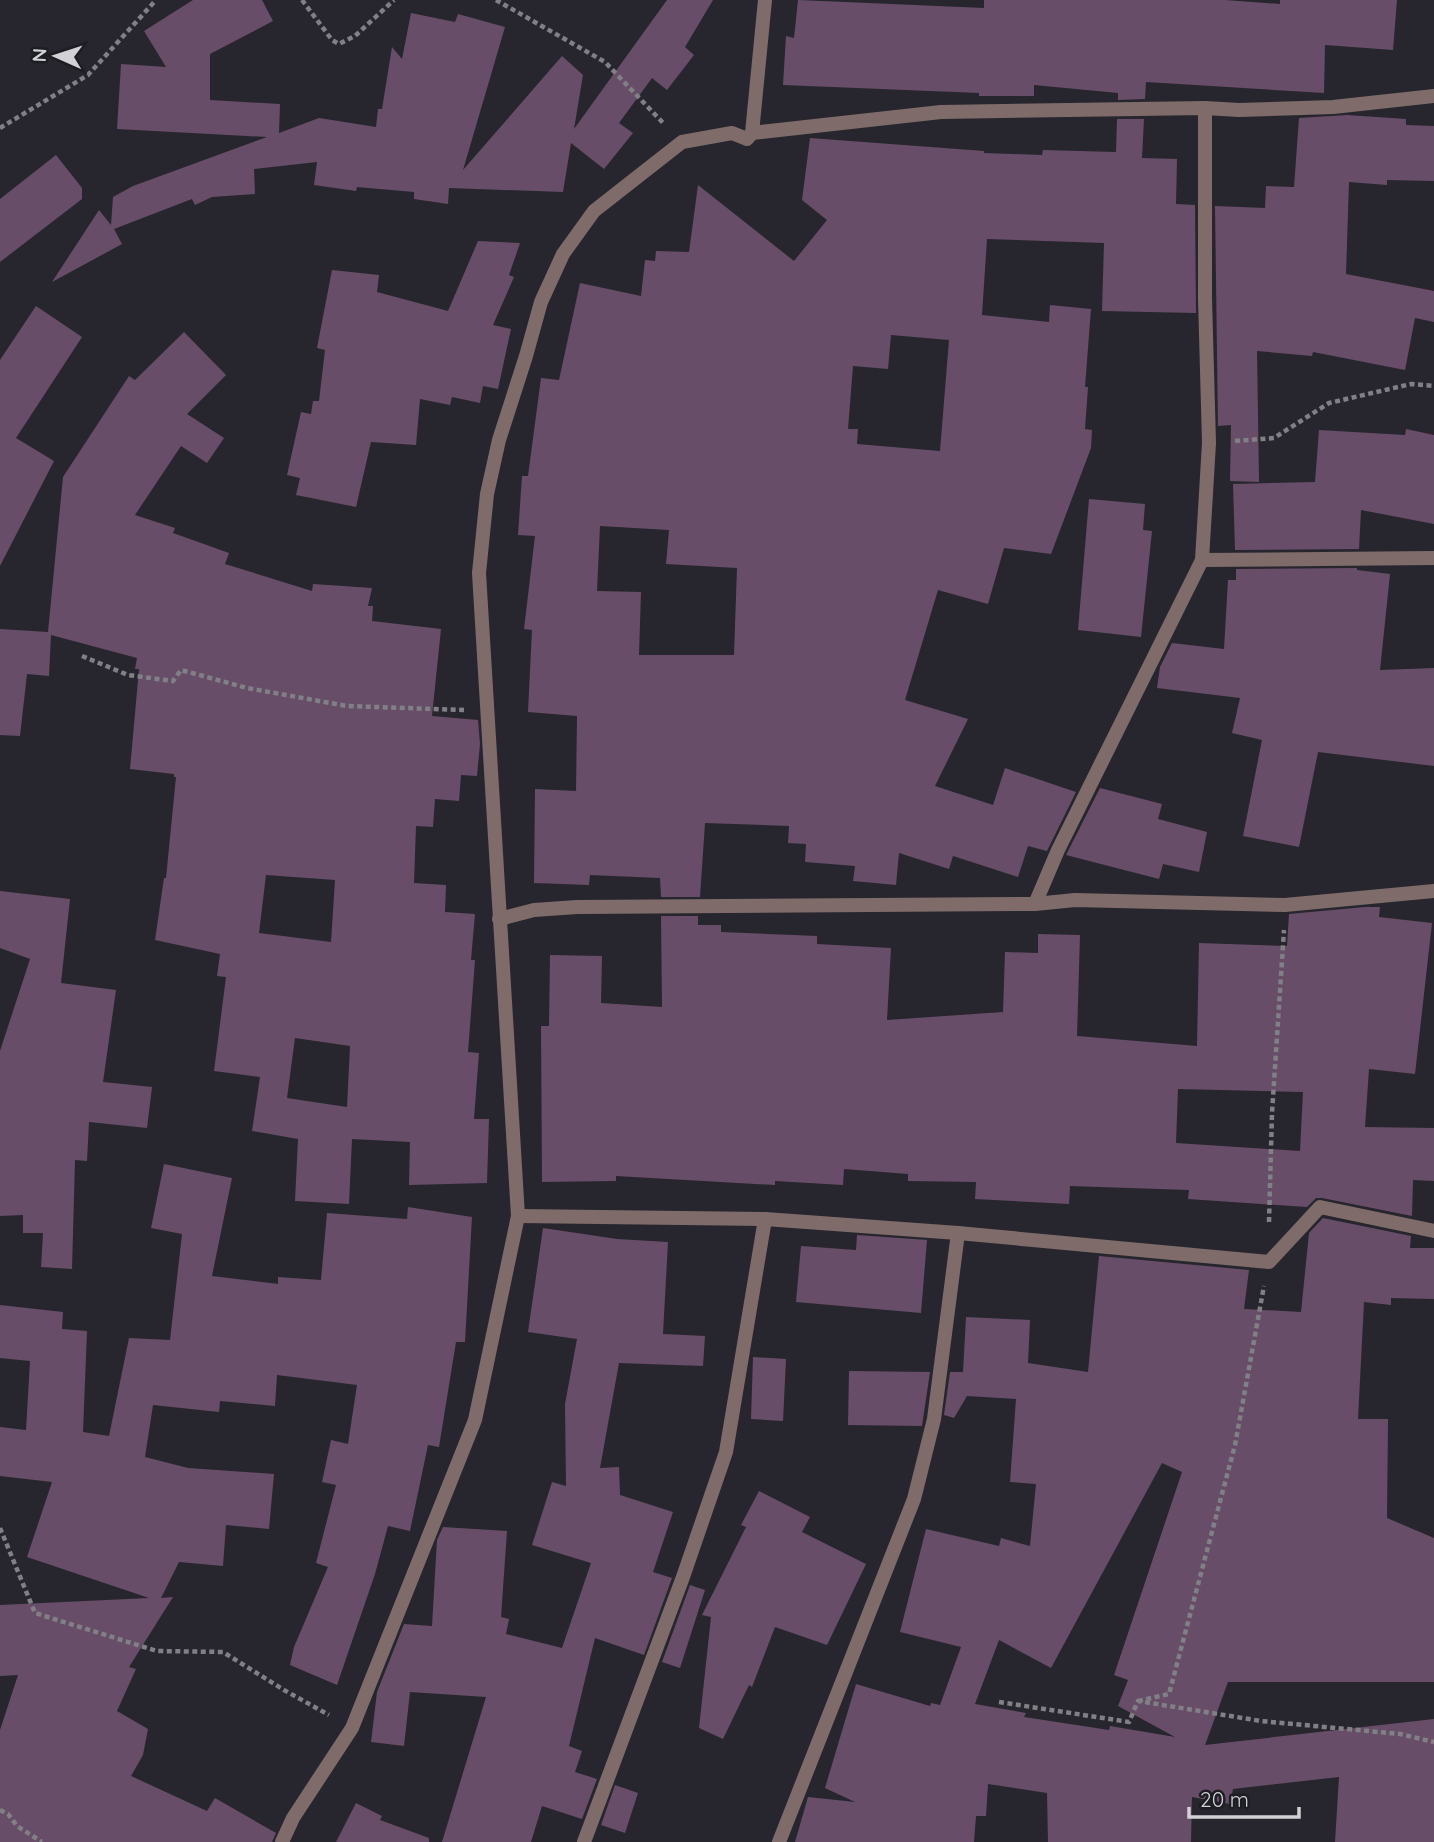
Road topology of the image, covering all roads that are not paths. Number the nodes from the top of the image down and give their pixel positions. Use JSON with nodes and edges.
{"nodes":[{"id":1,"x":765,"y":0,"type":"edge"},
{"id":2,"x":1434,"y":96,"type":"edge"},
{"id":3,"x":1205,"y":108,"type":"junction"},
{"id":4,"x":752,"y":133,"type":"junction"},
{"id":5,"x":1434,"y":558,"type":"edge"},
{"id":6,"x":1202,"y":560,"type":"junction"},
{"id":7,"x":1434,"y":891,"type":"edge"},
{"id":8,"x":1035,"y":904,"type":"junction"},
{"id":9,"x":499,"y":919,"type":"junction"},
{"id":10,"x":518,"y":1216,"type":"junction"},
{"id":11,"x":765,"y":1219,"type":"junction"},
{"id":12,"x":1434,"y":1231,"type":"edge"},
{"id":13,"x":958,"y":1233,"type":"junction"},
{"id":14,"x":282,"y":1842,"type":"edge"},
{"id":15,"x":584,"y":1842,"type":"edge"},
{"id":16,"x":779,"y":1842,"type":"edge"}],
"edges":[{"from":1,"to":4,"type":"street"},
{"from":2,"to":3,"type":"street"},
{"from":3,"to":4,"type":"street"},
{"from":3,"to":6,"type":"street"},
{"from":4,"to":9,"type":"street"},
{"from":5,"to":6,"type":"street"},
{"from":6,"to":8,"type":"street"},
{"from":7,"to":8,"type":"street"},
{"from":8,"to":9,"type":"street"},
{"from":9,"to":10,"type":"street"},
{"from":10,"to":11,"type":"street"},
{"from":10,"to":14,"type":"street"},
{"from":11,"to":13,"type":"street"},
{"from":11,"to":15,"type":"street"},
{"from":12,"to":13,"type":"street"},
{"from":13,"to":16,"type":"street"}]}
